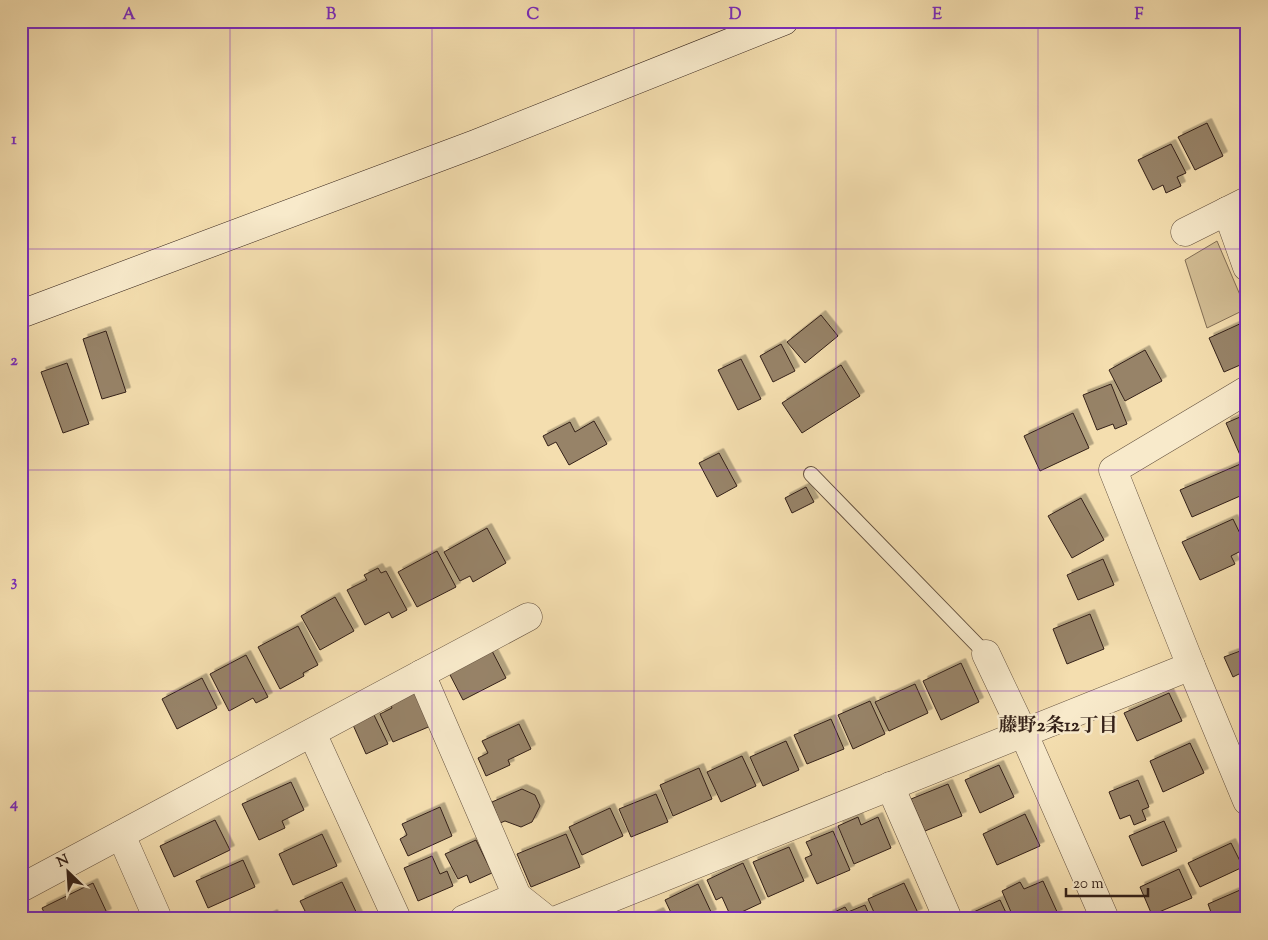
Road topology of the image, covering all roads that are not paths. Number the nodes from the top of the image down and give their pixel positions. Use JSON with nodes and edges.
{"nodes":[{"id":1,"x":784,"y":21,"type":"edge"},
{"id":2,"x":1237,"y":206,"type":"edge"},
{"id":3,"x":1185,"y":232,"type":"dead end"},
{"id":4,"x":1247,"y":267,"type":"edge"},
{"id":5,"x":21,"y":314,"type":"edge"},
{"id":6,"x":1247,"y":390,"type":"edge"},
{"id":7,"x":811,"y":474,"type":"dead end"},
{"id":8,"x":528,"y":617,"type":"dead end"},
{"id":9,"x":986,"y":654,"type":"joint"},
{"id":10,"x":1191,"y":666,"type":"junction"},
{"id":11,"x":420,"y":674,"type":"junction"},
{"id":12,"x":1024,"y":732,"type":"junction"},
{"id":13,"x":312,"y":733,"type":"junction"},
{"id":14,"x":890,"y":786,"type":"junction"},
{"id":15,"x":1247,"y":800,"type":"edge"},
{"id":16,"x":120,"y":835,"type":"junction"},
{"id":17,"x":21,"y":888,"type":"edge"},
{"id":18,"x":517,"y":896,"type":"junction"},
{"id":19,"x":158,"y":919,"type":"edge"},
{"id":20,"x":397,"y":919,"type":"edge"},
{"id":21,"x":464,"y":919,"type":"edge"},
{"id":22,"x":546,"y":919,"type":"edge"},
{"id":23,"x":558,"y":919,"type":"edge"},
{"id":24,"x":948,"y":919,"type":"edge"},
{"id":25,"x":1105,"y":919,"type":"edge"}],
"edges":[{"from":1,"to":5,"type":"street"},
{"from":2,"to":3,"type":"street"},
{"from":2,"to":4,"type":"street"},
{"from":6,"to":10,"type":"street"},
{"from":7,"to":9,"type":"lane"},
{"from":8,"to":11,"type":"street"},
{"from":9,"to":12,"type":"street"},
{"from":10,"to":12,"type":"street"},
{"from":10,"to":15,"type":"street"},
{"from":11,"to":13,"type":"street"},
{"from":11,"to":18,"type":"street"},
{"from":12,"to":14,"type":"street"},
{"from":12,"to":25,"type":"street"},
{"from":13,"to":16,"type":"street"},
{"from":13,"to":20,"type":"street"},
{"from":14,"to":23,"type":"street"},
{"from":14,"to":24,"type":"street"},
{"from":16,"to":17,"type":"street"},
{"from":16,"to":19,"type":"street"},
{"from":18,"to":21,"type":"street"},
{"from":18,"to":22,"type":"street"}]}
